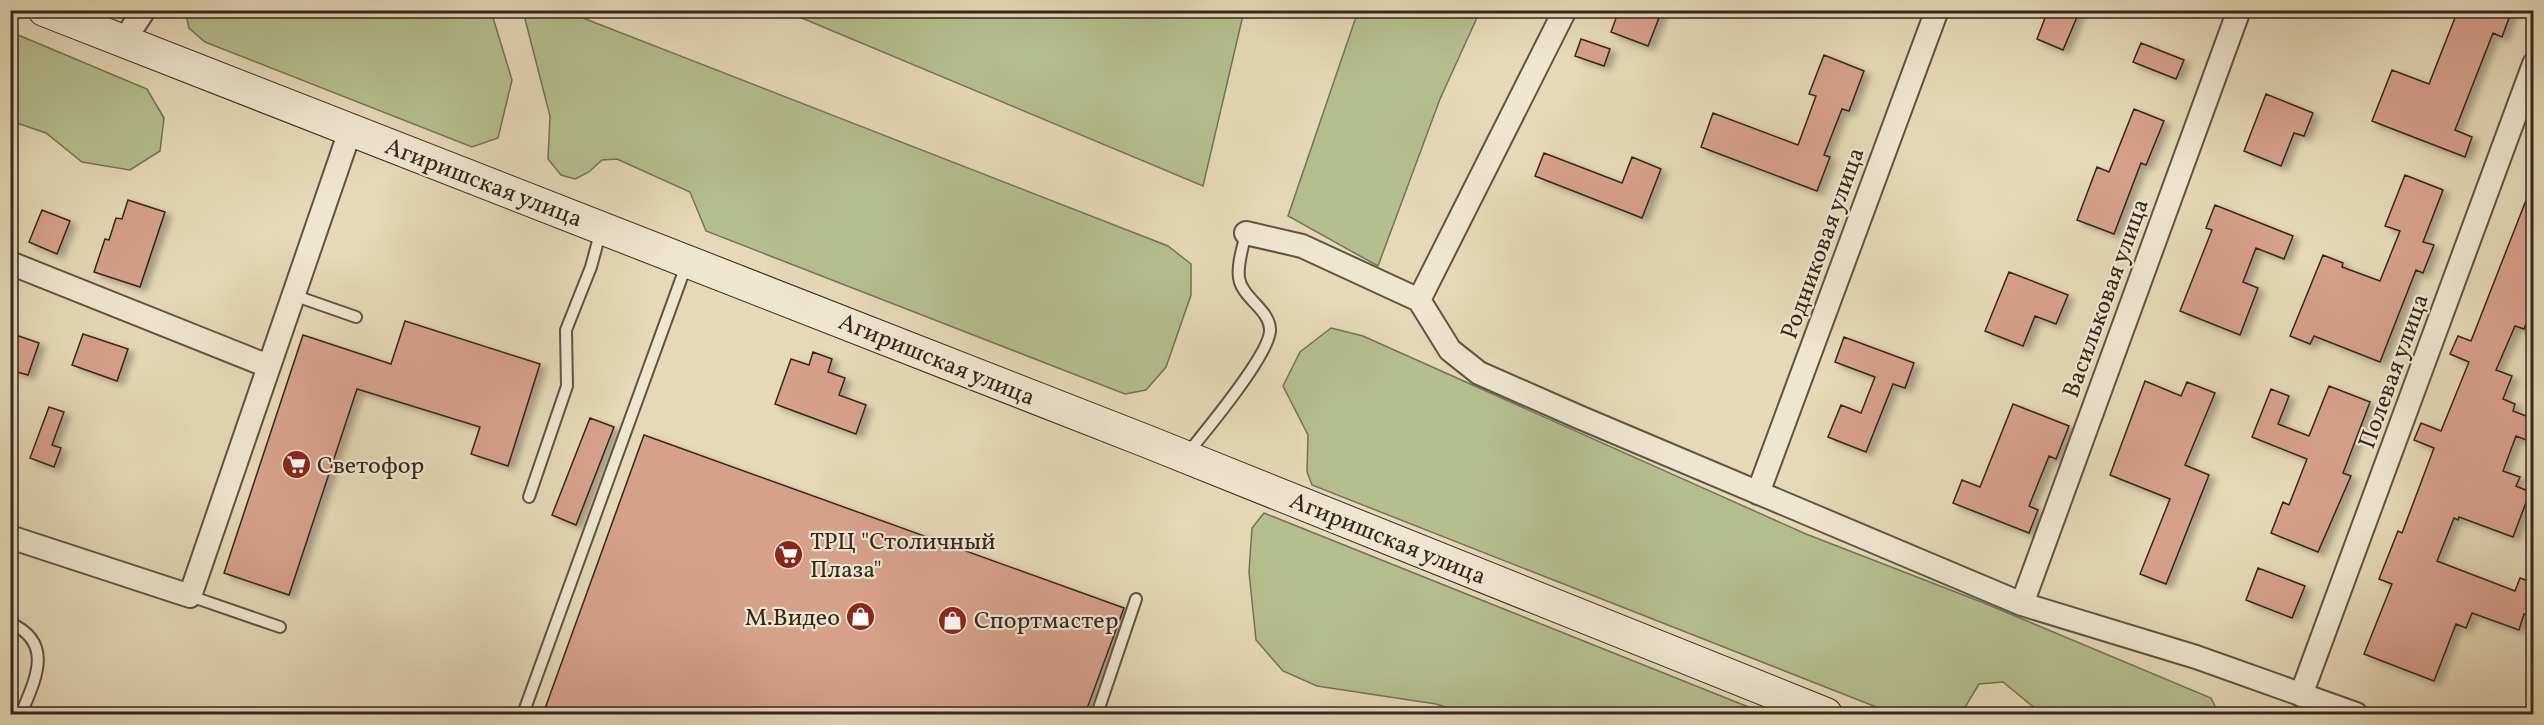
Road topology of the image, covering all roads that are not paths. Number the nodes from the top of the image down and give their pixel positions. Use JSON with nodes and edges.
{"nodes":[{"id":1,"x":44,"y":10,"type":"edge"},
{"id":2,"x":144,"y":10,"type":"edge"},
{"id":3,"x":1565,"y":10,"type":"edge"},
{"id":4,"x":1937,"y":10,"type":"edge"},
{"id":5,"x":2239,"y":10,"type":"edge"},
{"id":6,"x":123,"y":42,"type":"junction"},
{"id":7,"x":2534,"y":64,"type":"edge"},
{"id":8,"x":350,"y":131,"type":"junction"},
{"id":9,"x":602,"y":227,"type":"junction"},
{"id":10,"x":1246,"y":233,"type":"joint"},
{"id":11,"x":688,"y":260,"type":"junction"},
{"id":12,"x":10,"y":263,"type":"edge"},
{"id":13,"x":293,"y":295,"type":"junction"},
{"id":14,"x":1419,"y":300,"type":"junction"},
{"id":15,"x":356,"y":317,"type":"dead end"},
{"id":16,"x":268,"y":366,"type":"junction"},
{"id":17,"x":1185,"y":457,"type":"junction"},
{"id":18,"x":1758,"y":493,"type":"junction"},
{"id":19,"x":529,"y":497,"type":"dead end"},
{"id":20,"x":10,"y":537,"type":"edge"},
{"id":21,"x":190,"y":596,"type":"junction"},
{"id":22,"x":1136,"y":599,"type":"dead end"},
{"id":23,"x":2022,"y":604,"type":"junction"},
{"id":24,"x":10,"y":623,"type":"edge"},
{"id":25,"x":280,"y":627,"type":"dead end"},
{"id":26,"x":2301,"y":695,"type":"junction"},
{"id":27,"x":21,"y":714,"type":"edge"},
{"id":28,"x":523,"y":714,"type":"edge"},
{"id":29,"x":1097,"y":714,"type":"edge"},
{"id":30,"x":1826,"y":714,"type":"edge"},
{"id":31,"x":2356,"y":714,"type":"edge"}],
"edges":[{"from":1,"to":6,"type":"street","name":"Агиришская улица"},
{"from":2,"to":6,"type":"street"},
{"from":3,"to":14,"type":"street"},
{"from":4,"to":18,"type":"street","name":"Родниковая улица"},
{"from":5,"to":23,"type":"street","name":"Васильковая улица"},
{"from":6,"to":8,"type":"street","name":"Агиришская улица"},
{"from":7,"to":26,"type":"street","name":"Полевая улица"},
{"from":8,"to":9,"type":"street","name":"Агиришская улица"},
{"from":8,"to":13,"type":"street"},
{"from":9,"to":11,"type":"street","name":"Агиришская улица"},
{"from":9,"to":19,"type":"lane"},
{"from":10,"to":14,"type":"street"},
{"from":10,"to":17,"type":"lane"},
{"from":11,"to":17,"type":"street","name":"Агиришская улица"},
{"from":11,"to":28,"type":"lane"},
{"from":12,"to":16,"type":"street"},
{"from":13,"to":15,"type":"lane"},
{"from":13,"to":16,"type":"street"},
{"from":14,"to":18,"type":"street"},
{"from":16,"to":21,"type":"street"},
{"from":17,"to":30,"type":"street","name":"Агиришская улица"},
{"from":18,"to":23,"type":"street"},
{"from":20,"to":21,"type":"street"},
{"from":21,"to":25,"type":"lane"},
{"from":22,"to":29,"type":"lane"},
{"from":23,"to":26,"type":"street"},
{"from":24,"to":27,"type":"lane"},
{"from":26,"to":31,"type":"street"}]}
